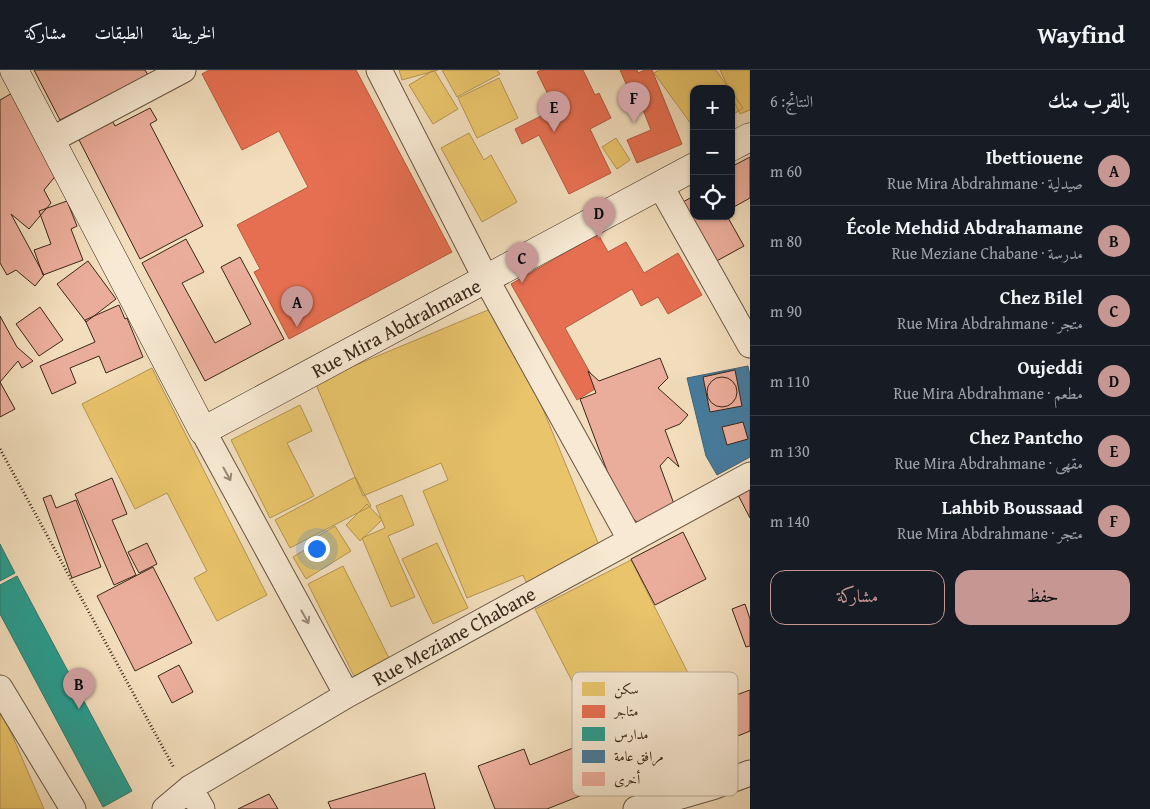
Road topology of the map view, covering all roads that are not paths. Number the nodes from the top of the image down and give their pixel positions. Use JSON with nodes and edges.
{"nodes":[{"id":1,"x":14,"y":70,"type":"edge"},
{"id":2,"x":183,"y":70,"type":"edge"},
{"id":3,"x":379,"y":70,"type":"edge"},
{"id":4,"x":750,"y":137,"type":"edge"},
{"id":5,"x":50,"y":140,"type":"junction"},
{"id":6,"x":735,"y":145,"type":"edge"},
{"id":7,"x":690,"y":169,"type":"edge"},
{"id":8,"x":660,"y":185,"type":"junction"},
{"id":9,"x":486,"y":279,"type":"junction"},
{"id":10,"x":750,"y":345,"type":"edge"},
{"id":11,"x":203,"y":432,"type":"junction"},
{"id":12,"x":750,"y":475,"type":"edge"},
{"id":13,"x":630,"y":539,"type":"junction"},
{"id":14,"x":0,"y":688,"type":"edge"},
{"id":15,"x":347,"y":694,"type":"junction"},
{"id":16,"x":750,"y":772,"type":"edge"},
{"id":17,"x":738,"y":777,"type":"edge"},
{"id":18,"x":681,"y":796,"type":"edge"},
{"id":19,"x":196,"y":799,"type":"edge"},
{"id":20,"x":73,"y":809,"type":"edge"},
{"id":21,"x":165,"y":809,"type":"edge"},
{"id":22,"x":636,"y":809,"type":"edge"}],
"edges":[{"from":1,"to":5,"type":"main road"},
{"from":2,"to":5,"type":"street"},
{"from":3,"to":9,"type":"street"},
{"from":4,"to":6,"type":"main road"},
{"from":5,"to":11,"type":"main road"},
{"from":7,"to":8,"type":"main road","name":"Rue Mira Abdrahmane"},
{"from":8,"to":9,"type":"main road","name":"Rue Mira Abdrahmane"},
{"from":8,"to":10,"type":"street"},
{"from":9,"to":11,"type":"main road","name":"Rue Mira Abdrahmane"},
{"from":9,"to":13,"type":"street"},
{"from":11,"to":15,"type":"street","one_way":true},
{"from":12,"to":13,"type":"street","name":"Rue Meziane Chabane"},
{"from":13,"to":15,"type":"street","name":"Rue Meziane Chabane"},
{"from":14,"to":20,"type":"street"},
{"from":15,"to":19,"type":"street","name":"Rue Meziane Chabane"},
{"from":16,"to":17,"type":"street"},
{"from":18,"to":22,"type":"street"},
{"from":19,"to":21,"type":"street","name":"Rue Meziane Chabane"}]}
